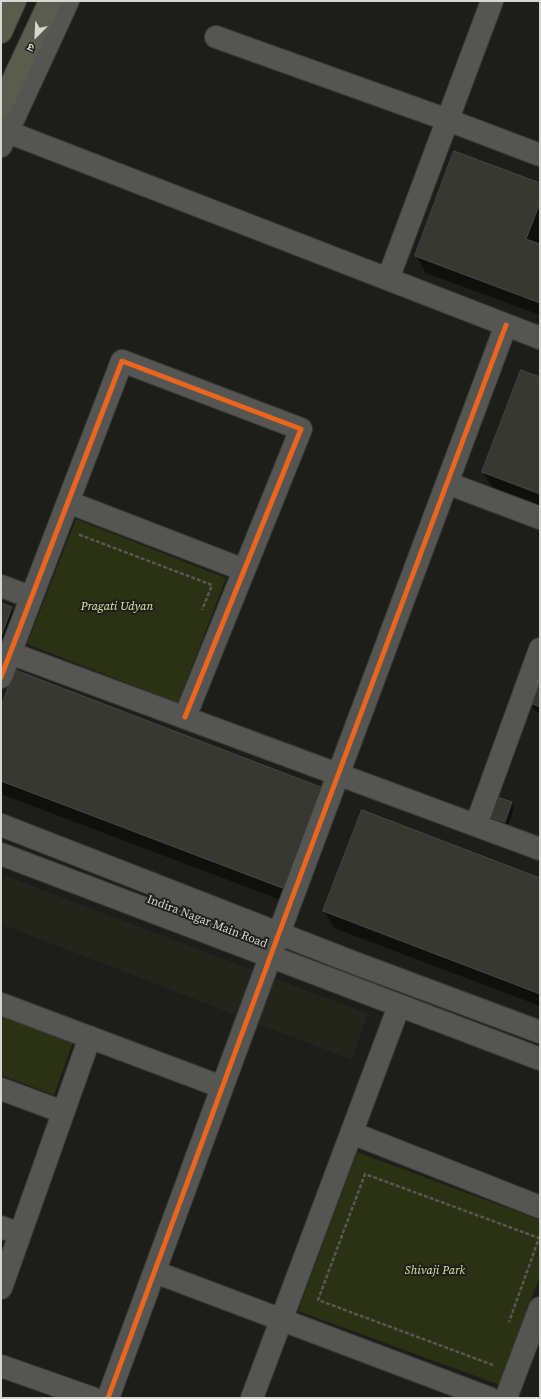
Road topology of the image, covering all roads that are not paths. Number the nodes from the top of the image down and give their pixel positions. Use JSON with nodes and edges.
{"nodes":[{"id":1,"x":16,"y":1,"type":"edge"},
{"id":2,"x":50,"y":1,"type":"edge"},
{"id":3,"x":68,"y":1,"type":"edge"},
{"id":4,"x":492,"y":1,"type":"edge"},
{"id":5,"x":1,"y":32,"type":"edge"},
{"id":6,"x":216,"y":37,"type":"dead end"},
{"id":7,"x":1,"y":106,"type":"edge"},
{"id":8,"x":448,"y":120,"type":"junction"},
{"id":9,"x":4,"y":139,"type":"edge"},
{"id":10,"x":540,"y":155,"type":"edge"},
{"id":11,"x":388,"y":279,"type":"junction"},
{"id":12,"x":506,"y":324,"type":"junction"},
{"id":13,"x":540,"y":338,"type":"edge"},
{"id":14,"x":447,"y":483,"type":"junction"},
{"id":15,"x":68,"y":502,"type":"junction"},
{"id":16,"x":540,"y":518,"type":"edge"},
{"id":17,"x":244,"y":570,"type":"junction"},
{"id":18,"x":1,"y":586,"type":"edge"},
{"id":19,"x":31,"y":597,"type":"junction"},
{"id":20,"x":10,"y":652,"type":"junction"},
{"id":21,"x":539,"y":653,"type":"edge"},
{"id":22,"x":1,"y":677,"type":"edge"},
{"id":23,"x":184,"y":717,"type":"junction"},
{"id":24,"x":338,"y":774,"type":"junction"},
{"id":25,"x":1,"y":825,"type":"edge"},
{"id":26,"x":476,"y":825,"type":"junction"},
{"id":27,"x":540,"y":849,"type":"edge"},
{"id":28,"x":1,"y":854,"type":"edge"},
{"id":29,"x":279,"y":933,"type":"junction"},
{"id":30,"x":270,"y":957,"type":"junction"},
{"id":31,"x":1,"y":1004,"type":"edge"},
{"id":32,"x":399,"y":1006,"type":"junction"},
{"id":33,"x":540,"y":1032,"type":"edge"},
{"id":34,"x":90,"y":1037,"type":"junction"},
{"id":35,"x":540,"y":1059,"type":"edge"},
{"id":36,"x":222,"y":1087,"type":"junction"},
{"id":37,"x":1,"y":1089,"type":"edge"},
{"id":38,"x":63,"y":1112,"type":"junction"},
{"id":39,"x":352,"y":1133,"type":"junction"},
{"id":40,"x":540,"y":1206,"type":"edge"},
{"id":41,"x":11,"y":1230,"type":"edge"},
{"id":42,"x":155,"y":1272,"type":"junction"},
{"id":43,"x":1,"y":1288,"type":"edge"},
{"id":44,"x":540,"y":1308,"type":"edge"},
{"id":45,"x":282,"y":1320,"type":"junction"},
{"id":46,"x":1,"y":1366,"type":"edge"},
{"id":47,"x":485,"y":1396,"type":"edge"},
{"id":48,"x":92,"y":1398,"type":"edge"},
{"id":49,"x":108,"y":1398,"type":"edge"},
{"id":50,"x":252,"y":1398,"type":"edge"},
{"id":51,"x":506,"y":1398,"type":"edge"}],
"edges":[{"from":1,"to":5,"type":"highway"},
{"from":2,"to":7,"type":"highway"},
{"from":3,"to":9,"type":"street"},
{"from":4,"to":8,"type":"street"},
{"from":6,"to":8,"type":"street"},
{"from":8,"to":10,"type":"street"},
{"from":8,"to":11,"type":"street"},
{"from":9,"to":11,"type":"street"},
{"from":11,"to":12,"type":"street"},
{"from":12,"to":13,"type":"street"},
{"from":12,"to":14,"type":"street"},
{"from":14,"to":16,"type":"street"},
{"from":14,"to":24,"type":"street"},
{"from":15,"to":17,"type":"street"},
{"from":15,"to":17,"type":"street"},
{"from":15,"to":19,"type":"street"},
{"from":17,"to":23,"type":"street"},
{"from":18,"to":19,"type":"street"},
{"from":19,"to":20,"type":"street"},
{"from":20,"to":22,"type":"street"},
{"from":20,"to":23,"type":"street"},
{"from":21,"to":26,"type":"street"},
{"from":23,"to":24,"type":"street"},
{"from":24,"to":26,"type":"street"},
{"from":24,"to":29,"type":"street"},
{"from":25,"to":29,"type":"street","name":"Indira Nagar Main Road"},
{"from":26,"to":27,"type":"street"},
{"from":28,"to":30,"type":"street","name":"Indira Nagar Main Road"},
{"from":29,"to":30,"type":"street"},
{"from":29,"to":33,"type":"street","name":"Indira Nagar Main Road"},
{"from":30,"to":32,"type":"street","name":"Indira Nagar Main Road"},
{"from":30,"to":36,"type":"street"},
{"from":31,"to":34,"type":"street"},
{"from":32,"to":35,"type":"street","name":"Indira Nagar Main Road"},
{"from":32,"to":39,"type":"street"},
{"from":34,"to":36,"type":"street"},
{"from":34,"to":38,"type":"street"},
{"from":36,"to":42,"type":"street"},
{"from":37,"to":38,"type":"street"},
{"from":38,"to":41,"type":"street"},
{"from":39,"to":40,"type":"street"},
{"from":39,"to":45,"type":"street"},
{"from":41,"to":43,"type":"street"},
{"from":42,"to":45,"type":"street"},
{"from":42,"to":49,"type":"street"},
{"from":44,"to":51,"type":"street"},
{"from":45,"to":47,"type":"street"},
{"from":45,"to":50,"type":"street"},
{"from":46,"to":48,"type":"street"}]}
